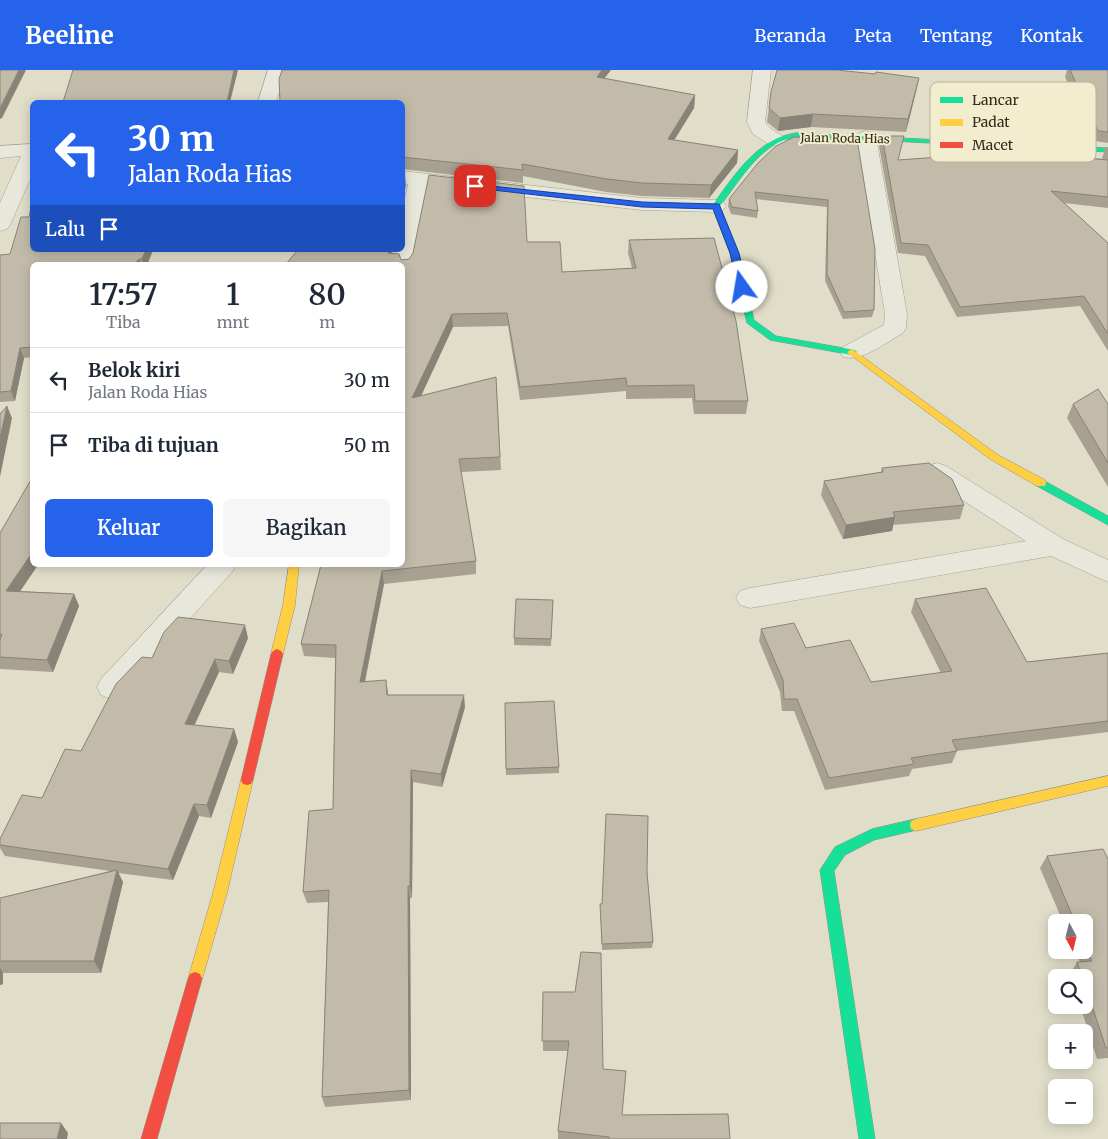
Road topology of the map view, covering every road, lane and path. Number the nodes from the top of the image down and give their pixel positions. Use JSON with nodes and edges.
{"nodes":[{"id":1,"x":309,"y":70,"type":"edge"},
{"id":2,"x":762,"y":70,"type":"edge"},
{"id":3,"x":268,"y":100,"type":"edge"},
{"id":4,"x":866,"y":138,"type":"junction"},
{"id":5,"x":776,"y":140,"type":"junction"},
{"id":6,"x":930,"y":141,"type":"edge"},
{"id":7,"x":30,"y":150,"type":"edge"},
{"id":8,"x":0,"y":152,"type":"edge"},
{"id":9,"x":30,"y":158,"type":"edge"},
{"id":10,"x":411,"y":179,"type":"edge"},
{"id":11,"x":716,"y":206,"type":"junction"},
{"id":12,"x":0,"y":225,"type":"edge"},
{"id":13,"x":405,"y":236,"type":"edge"},
{"id":14,"x":851,"y":352,"type":"junction"},
{"id":15,"x":937,"y":472,"type":"edge"},
{"id":16,"x":1108,"y":521,"type":"edge"},
{"id":17,"x":1054,"y":546,"type":"junction"},
{"id":18,"x":221,"y":567,"type":"edge"},
{"id":19,"x":294,"y":567,"type":"edge"},
{"id":20,"x":1108,"y":572,"type":"edge"},
{"id":21,"x":750,"y":598,"type":"dead end"},
{"id":22,"x":111,"y":687,"type":"dead end"},
{"id":23,"x":1108,"y":781,"type":"edge"},
{"id":24,"x":149,"y":1139,"type":"edge"},
{"id":25,"x":866,"y":1139,"type":"edge"}],
"edges":[{"from":1,"to":3,"type":"street"},
{"from":2,"to":5,"type":"street"},
{"from":4,"to":5,"type":"street","name":"Jalan Roda Hias"},
{"from":4,"to":6,"type":"street","name":"Jalan Roda Hias"},
{"from":4,"to":14,"type":"street"},
{"from":5,"to":11,"type":"street"},
{"from":7,"to":8,"type":"street"},
{"from":9,"to":12,"type":"street"},
{"from":10,"to":11,"type":"street"},
{"from":10,"to":13,"type":"street"},
{"from":11,"to":14,"type":"street"},
{"from":14,"to":16,"type":"street"},
{"from":15,"to":17,"type":"street"},
{"from":17,"to":20,"type":"street"},
{"from":17,"to":21,"type":"street"},
{"from":18,"to":22,"type":"street"},
{"from":19,"to":24,"type":"street"},
{"from":23,"to":25,"type":"street"}]}
